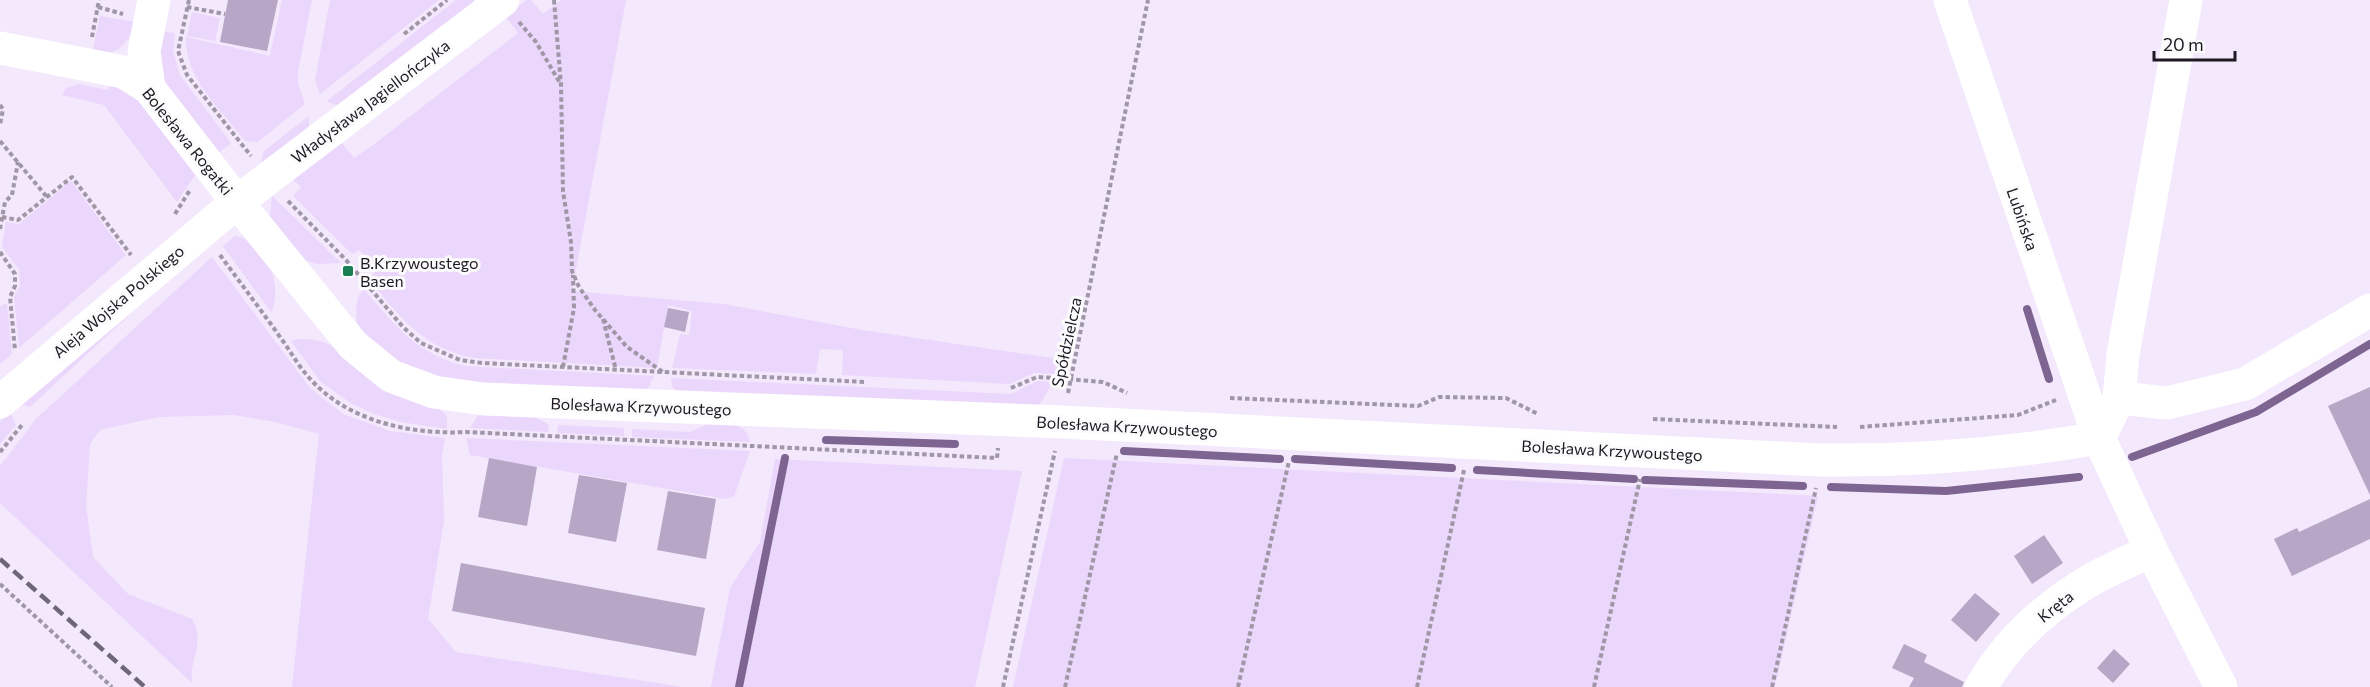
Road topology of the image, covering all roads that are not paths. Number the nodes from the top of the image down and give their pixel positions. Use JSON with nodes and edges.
{"nodes":[{"id":1,"x":1950,"y":0,"type":"edge"},
{"id":2,"x":2186,"y":0,"type":"edge"},
{"id":3,"x":502,"y":1,"type":"edge"},
{"id":4,"x":140,"y":7,"type":"edge"},
{"id":5,"x":0,"y":48,"type":"edge"},
{"id":6,"x":149,"y":88,"type":"junction"},
{"id":7,"x":237,"y":202,"type":"junction"},
{"id":8,"x":2370,"y":310,"type":"edge"},
{"id":9,"x":2120,"y":398,"type":"junction"},
{"id":10,"x":0,"y":402,"type":"edge"},
{"id":11,"x":2099,"y":438,"type":"junction"},
{"id":12,"x":2151,"y":550,"type":"junction"},
{"id":13,"x":1981,"y":687,"type":"edge"},
{"id":14,"x":2221,"y":687,"type":"edge"}],
"edges":[{"from":1,"to":11,"type":"street","name":"Lubińska"},
{"from":2,"to":9,"type":"street"},
{"from":3,"to":7,"type":"street","name":"Władysława Jagiellończyka"},
{"from":4,"to":6,"type":"street"},
{"from":5,"to":6,"type":"street","name":"Bolesława Rogatki"},
{"from":6,"to":7,"type":"street","name":"Bolesława Rogatki"},
{"from":7,"to":10,"type":"street","name":"Aleja Wojska Polskiego"},
{"from":7,"to":11,"type":"street","name":"Bolesława Krzywoustego"},
{"from":8,"to":9,"type":"street"},
{"from":9,"to":11,"type":"street"},
{"from":11,"to":12,"type":"street","name":"Lubińska"},
{"from":12,"to":13,"type":"street","name":"Kręta"},
{"from":12,"to":14,"type":"street","name":"Lubińska"}]}
